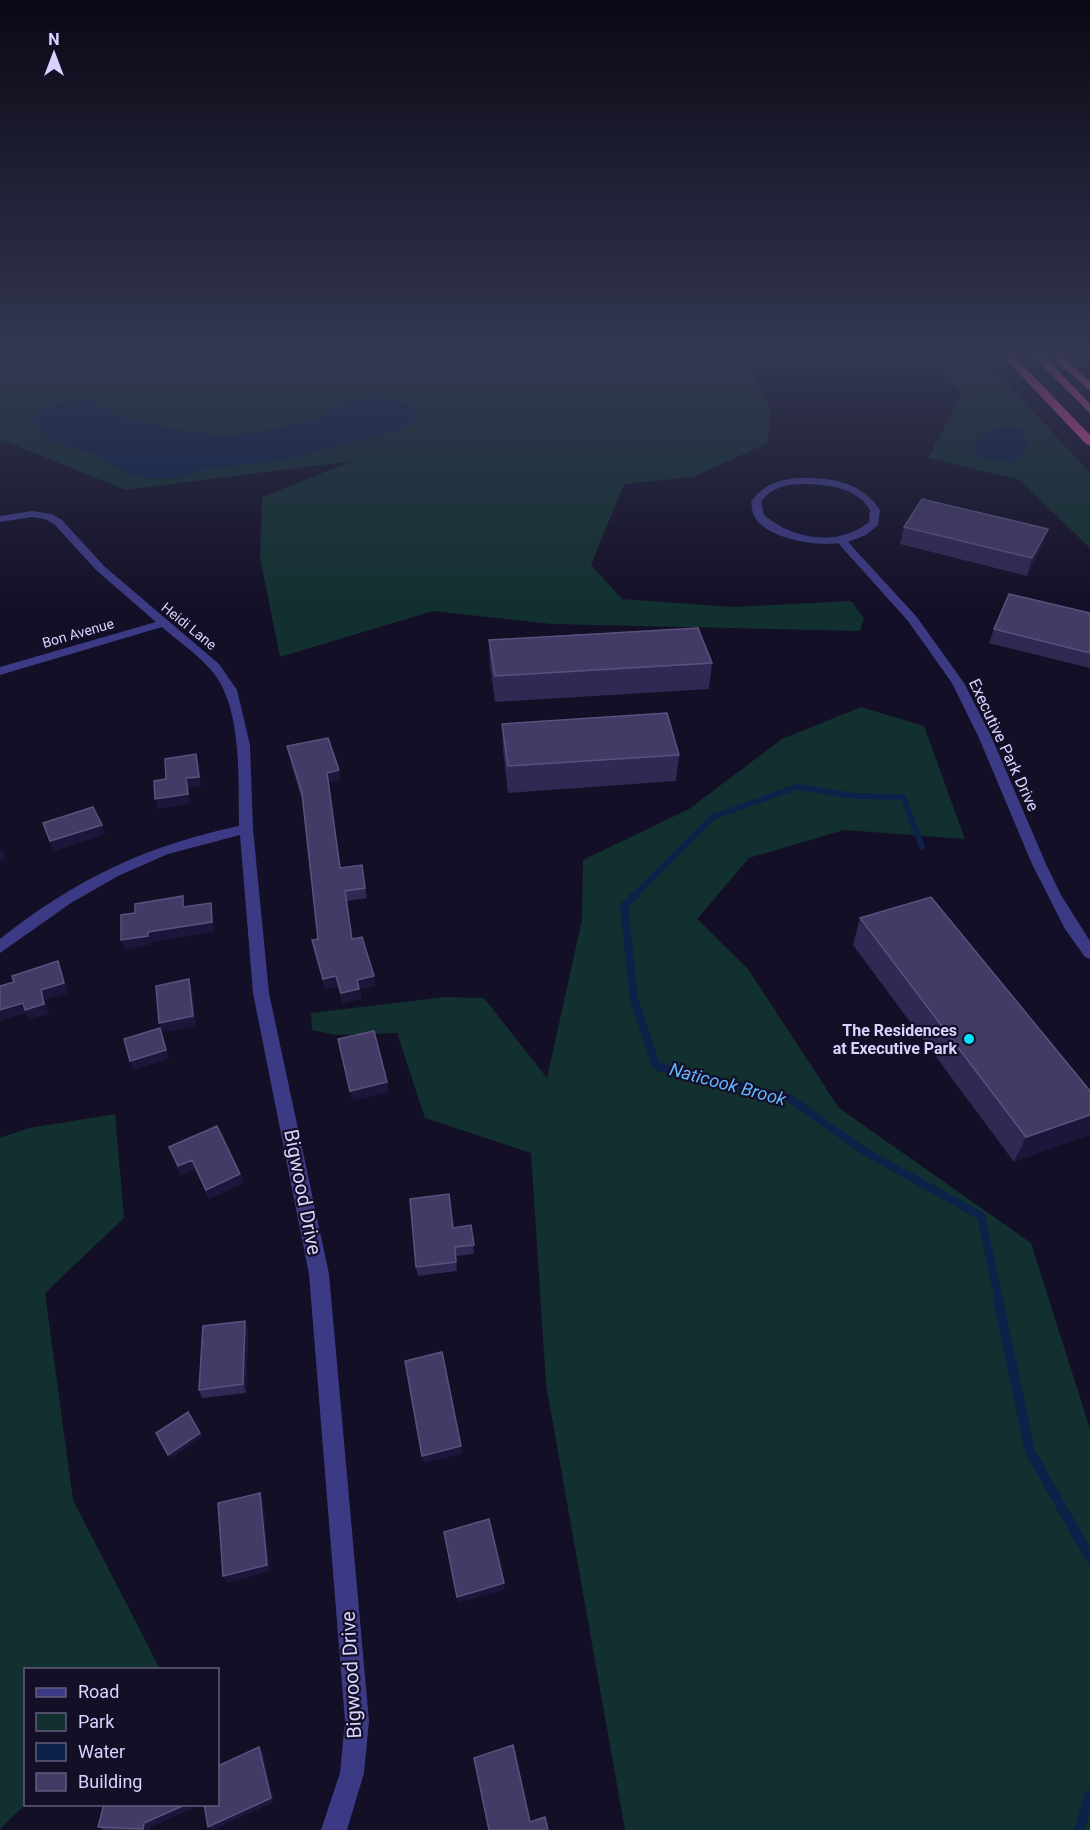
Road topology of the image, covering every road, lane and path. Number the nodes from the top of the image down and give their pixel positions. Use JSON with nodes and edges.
{"nodes":[{"id":1,"x":6,"y":518,"type":"edge"},
{"id":2,"x":840,"y":539,"type":"junction"},
{"id":3,"x":164,"y":624,"type":"junction"},
{"id":4,"x":0,"y":671,"type":"edge"},
{"id":5,"x":246,"y":829,"type":"junction"},
{"id":6,"x":0,"y":947,"type":"edge"},
{"id":7,"x":1090,"y":953,"type":"edge"},
{"id":8,"x":334,"y":1830,"type":"edge"}],
"edges":[{"from":1,"to":3,"type":"street","name":"Heidi Lane"},
{"from":2,"to":2,"type":"street"},
{"from":2,"to":7,"type":"street","name":"Executive Park Drive"},
{"from":3,"to":4,"type":"street","name":"Bon Avenue"},
{"from":3,"to":5,"type":"street","name":"Heidi Lane"},
{"from":5,"to":6,"type":"street"},
{"from":5,"to":8,"type":"street","name":"Bigwood Drive"}]}
